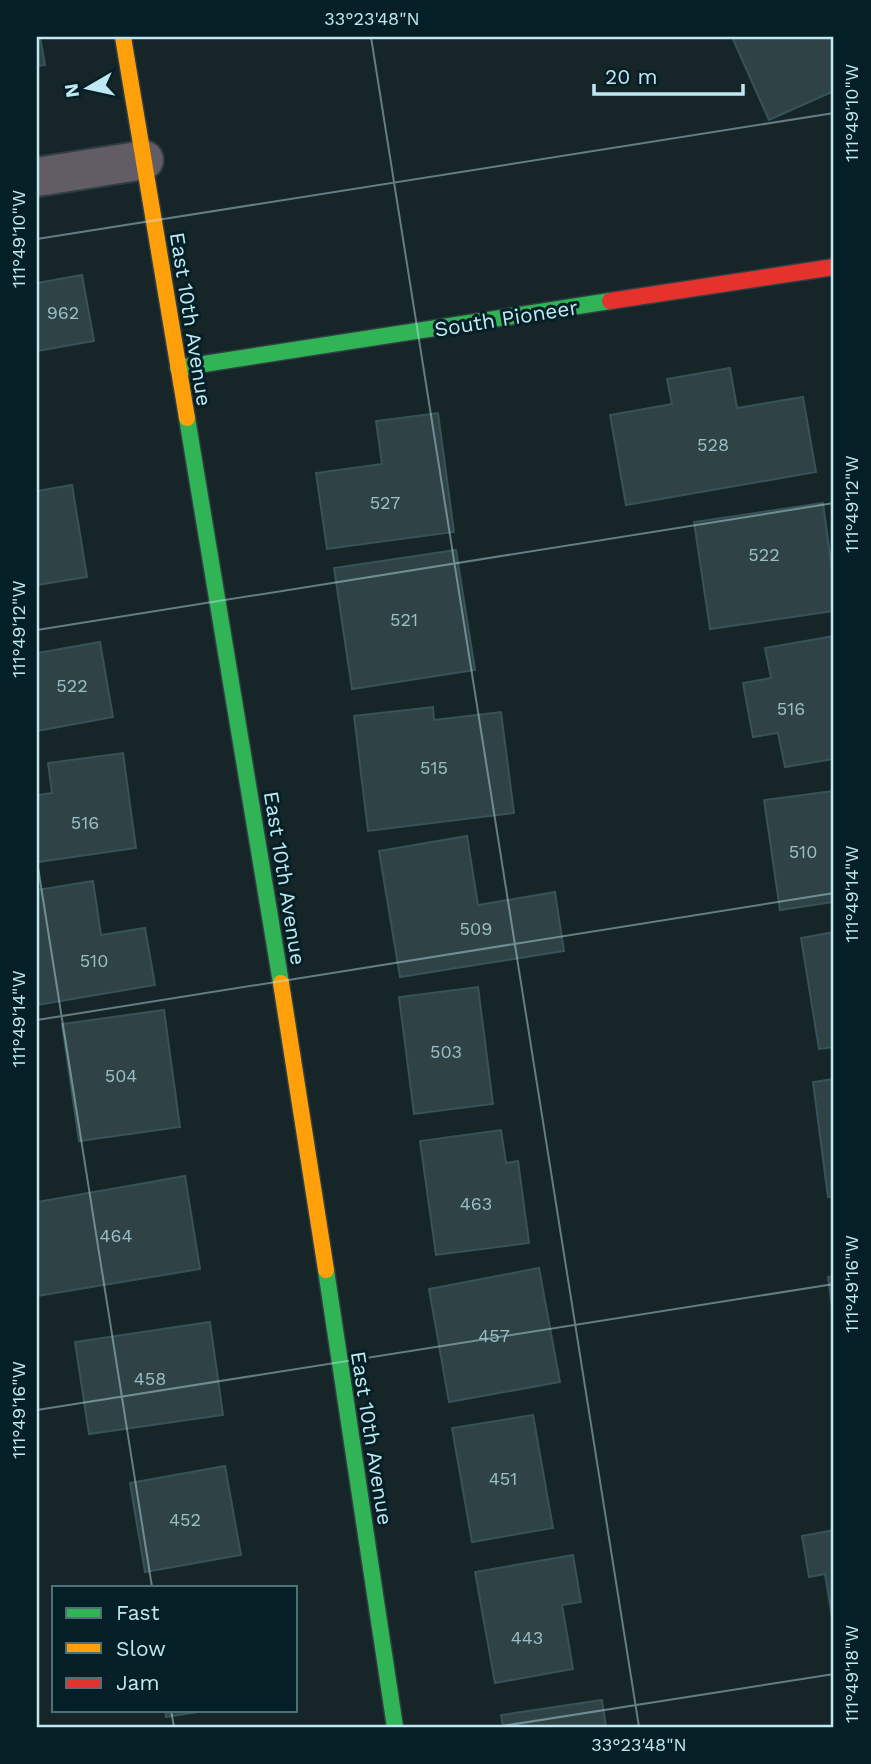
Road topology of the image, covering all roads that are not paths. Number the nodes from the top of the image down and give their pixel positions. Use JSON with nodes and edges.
{"nodes":[{"id":1,"x":123,"y":37,"type":"edge"},
{"id":2,"x":144,"y":160,"type":"junction"},
{"id":3,"x":37,"y":177,"type":"edge"},
{"id":4,"x":834,"y":267,"type":"edge"},
{"id":5,"x":178,"y":368,"type":"junction"},
{"id":6,"x":395,"y":1727,"type":"edge"}],
"edges":[{"from":1,"to":2,"type":"street","name":"East 10th Avenue"},
{"from":2,"to":3,"type":"street"},
{"from":2,"to":5,"type":"street","name":"East 10th Avenue"},
{"from":4,"to":5,"type":"street","name":"South Pioneer"},
{"from":5,"to":6,"type":"street","name":"East 10th Avenue"}]}
